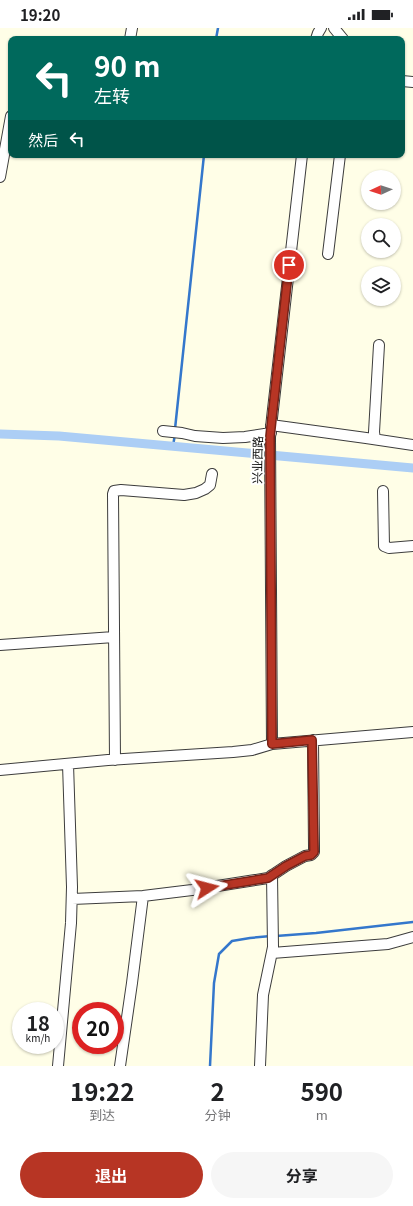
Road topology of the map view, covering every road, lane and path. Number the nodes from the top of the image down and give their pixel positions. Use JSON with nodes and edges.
{"nodes":[{"id":1,"x":334,"y":28,"type":"edge"},
{"id":2,"x":341,"y":36,"type":"edge"},
{"id":3,"x":8,"y":133,"type":"edge"},
{"id":4,"x":302,"y":158,"type":"edge"},
{"id":5,"x":340,"y":158,"type":"edge"},
{"id":6,"x":0,"y":177,"type":"edge"},
{"id":7,"x":328,"y":254,"type":"dead end"},
{"id":8,"x":379,"y":345,"type":"dead end"},
{"id":9,"x":163,"y":431,"type":"dead end"},
{"id":10,"x":271,"y":432,"type":"junction"},
{"id":11,"x":376,"y":439,"type":"junction"},
{"id":12,"x":413,"y":445,"type":"edge"},
{"id":13,"x":212,"y":474,"type":"dead end"},
{"id":14,"x":383,"y":491,"type":"dead end"},
{"id":15,"x":413,"y":546,"type":"edge"},
{"id":16,"x":114,"y":636,"type":"junction"},
{"id":17,"x":0,"y":645,"type":"edge"},
{"id":18,"x":413,"y":732,"type":"edge"},
{"id":19,"x":312,"y":740,"type":"junction"},
{"id":20,"x":272,"y":744,"type":"junction"},
{"id":21,"x":115,"y":760,"type":"junction"},
{"id":22,"x":68,"y":764,"type":"junction"},
{"id":23,"x":0,"y":770,"type":"edge"},
{"id":24,"x":272,"y":876,"type":"junction"},
{"id":25,"x":143,"y":896,"type":"junction"},
{"id":26,"x":72,"y":899,"type":"junction"},
{"id":27,"x":413,"y":937,"type":"edge"},
{"id":28,"x":272,"y":950,"type":"junction"},
{"id":29,"x":58,"y":1066,"type":"edge"},
{"id":30,"x":120,"y":1066,"type":"edge"},
{"id":31,"x":260,"y":1066,"type":"edge"}],
"edges":[{"from":1,"to":2,"type":"street"},
{"from":3,"to":6,"type":"street"},
{"from":4,"to":10,"type":"street","name":"兴业西路"},
{"from":5,"to":7,"type":"street"},
{"from":8,"to":11,"type":"street"},
{"from":9,"to":10,"type":"street"},
{"from":10,"to":11,"type":"street"},
{"from":10,"to":20,"type":"street","name":"兴业西路"},
{"from":11,"to":12,"type":"street"},
{"from":13,"to":16,"type":"street"},
{"from":14,"to":15,"type":"street"},
{"from":16,"to":17,"type":"street"},
{"from":16,"to":21,"type":"street"},
{"from":18,"to":19,"type":"street"},
{"from":19,"to":20,"type":"street"},
{"from":19,"to":24,"type":"street"},
{"from":20,"to":21,"type":"street"},
{"from":21,"to":22,"type":"street"},
{"from":22,"to":23,"type":"street"},
{"from":22,"to":26,"type":"street"},
{"from":24,"to":25,"type":"street"},
{"from":24,"to":28,"type":"street"},
{"from":25,"to":26,"type":"street"},
{"from":25,"to":30,"type":"street"},
{"from":26,"to":29,"type":"street"},
{"from":27,"to":28,"type":"street"},
{"from":28,"to":31,"type":"street"}]}
